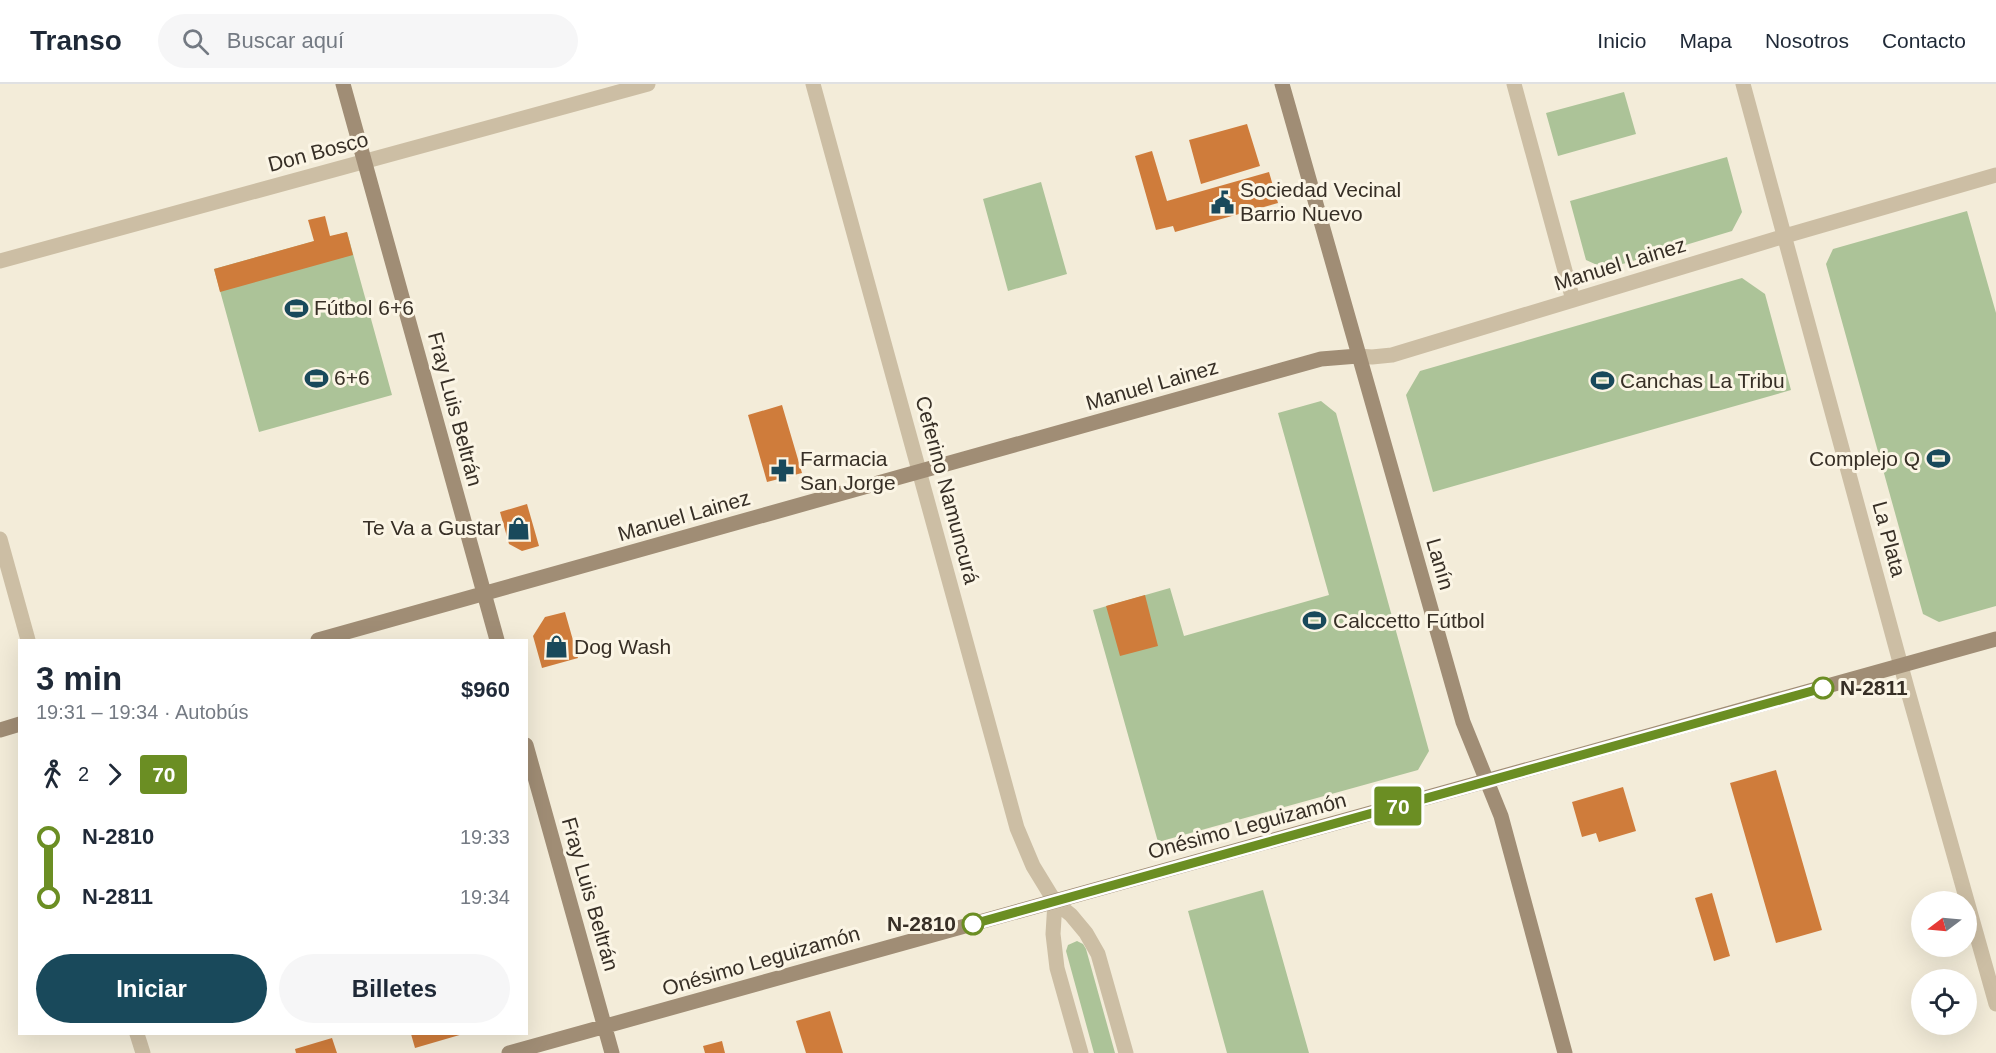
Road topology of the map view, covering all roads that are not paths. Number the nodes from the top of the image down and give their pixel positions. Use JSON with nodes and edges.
{"nodes":[{"id":1,"x":343,"y":84,"type":"edge"},
{"id":2,"x":648,"y":84,"type":"edge"},
{"id":3,"x":813,"y":84,"type":"edge"},
{"id":4,"x":1282,"y":84,"type":"edge"},
{"id":5,"x":1514,"y":84,"type":"edge"},
{"id":6,"x":1743,"y":84,"type":"edge"},
{"id":7,"x":365,"y":161,"type":"junction"},
{"id":8,"x":1996,"y":175,"type":"edge"},
{"id":9,"x":1785,"y":236,"type":"junction"},
{"id":10,"x":0,"y":261,"type":"edge"},
{"id":11,"x":1573,"y":300,"type":"junction"},
{"id":12,"x":1358,"y":356,"type":"junction"},
{"id":13,"x":920,"y":472,"type":"junction"},
{"id":14,"x":0,"y":539,"type":"edge"},
{"id":15,"x":484,"y":594,"type":"junction"},
{"id":16,"x":28,"y":639,"type":"edge"},
{"id":17,"x":322,"y":639,"type":"edge"},
{"id":18,"x":497,"y":639,"type":"edge"},
{"id":19,"x":1996,"y":639,"type":"edge"},
{"id":20,"x":1902,"y":666,"type":"junction"},
{"id":21,"x":18,"y":725,"type":"edge"},
{"id":22,"x":0,"y":730,"type":"edge"},
{"id":23,"x":528,"y":752,"type":"edge"},
{"id":24,"x":1487,"y":782,"type":"junction"},
{"id":25,"x":1055,"y":902,"type":"junction"},
{"id":26,"x":1996,"y":1004,"type":"edge"},
{"id":27,"x":605,"y":1026,"type":"junction"},
{"id":28,"x":137,"y":1035,"type":"edge"},
{"id":29,"x":143,"y":1053,"type":"edge"},
{"id":30,"x":509,"y":1053,"type":"edge"},
{"id":31,"x":612,"y":1053,"type":"edge"},
{"id":32,"x":1081,"y":1053,"type":"edge"},
{"id":33,"x":1126,"y":1053,"type":"edge"},
{"id":34,"x":1565,"y":1053,"type":"edge"}],
"edges":[{"from":1,"to":7,"type":"street","name":"Fray Luis Beltrán"},
{"from":2,"to":7,"type":"street","name":"Don Bosco"},
{"from":3,"to":13,"type":"street","name":"Ceferino Namuncurá"},
{"from":4,"to":12,"type":"street","name":"Lanín"},
{"from":5,"to":11,"type":"street"},
{"from":6,"to":9,"type":"street","name":"La Plata"},
{"from":7,"to":10,"type":"street","name":"Don Bosco"},
{"from":7,"to":15,"type":"street","name":"Fray Luis Beltrán"},
{"from":8,"to":9,"type":"street","name":"Manuel Lainez"},
{"from":9,"to":11,"type":"street","name":"Manuel Lainez"},
{"from":9,"to":20,"type":"street","name":"La Plata"},
{"from":11,"to":12,"type":"street","name":"Manuel Lainez"},
{"from":12,"to":13,"type":"street","name":"Manuel Lainez"},
{"from":12,"to":24,"type":"street","name":"Lanín"},
{"from":13,"to":15,"type":"street","name":"Manuel Lainez"},
{"from":13,"to":25,"type":"street","name":"Ceferino Namuncurá"},
{"from":14,"to":16,"type":"street"},
{"from":15,"to":17,"type":"street","name":"Manuel Lainez"},
{"from":15,"to":18,"type":"street","name":"Fray Luis Beltrán"},
{"from":19,"to":20,"type":"street","name":"Onésimo Leguizamón"},
{"from":20,"to":24,"type":"street","name":"Onésimo Leguizamón"},
{"from":20,"to":26,"type":"street","name":"La Plata"},
{"from":21,"to":22,"type":"street"},
{"from":23,"to":27,"type":"street","name":"Fray Luis Beltrán"},
{"from":24,"to":25,"type":"street","name":"Onésimo Leguizamón"},
{"from":24,"to":34,"type":"street","name":"Lanín"},
{"from":25,"to":27,"type":"street","name":"Onésimo Leguizamón"},
{"from":25,"to":32,"type":"street"},
{"from":25,"to":33,"type":"street","name":"Ceferino Namuncurá"},
{"from":27,"to":30,"type":"street","name":"Onésimo Leguizamón"},
{"from":27,"to":31,"type":"street","name":"Fray Luis Beltrán"},
{"from":28,"to":29,"type":"street"}]}
